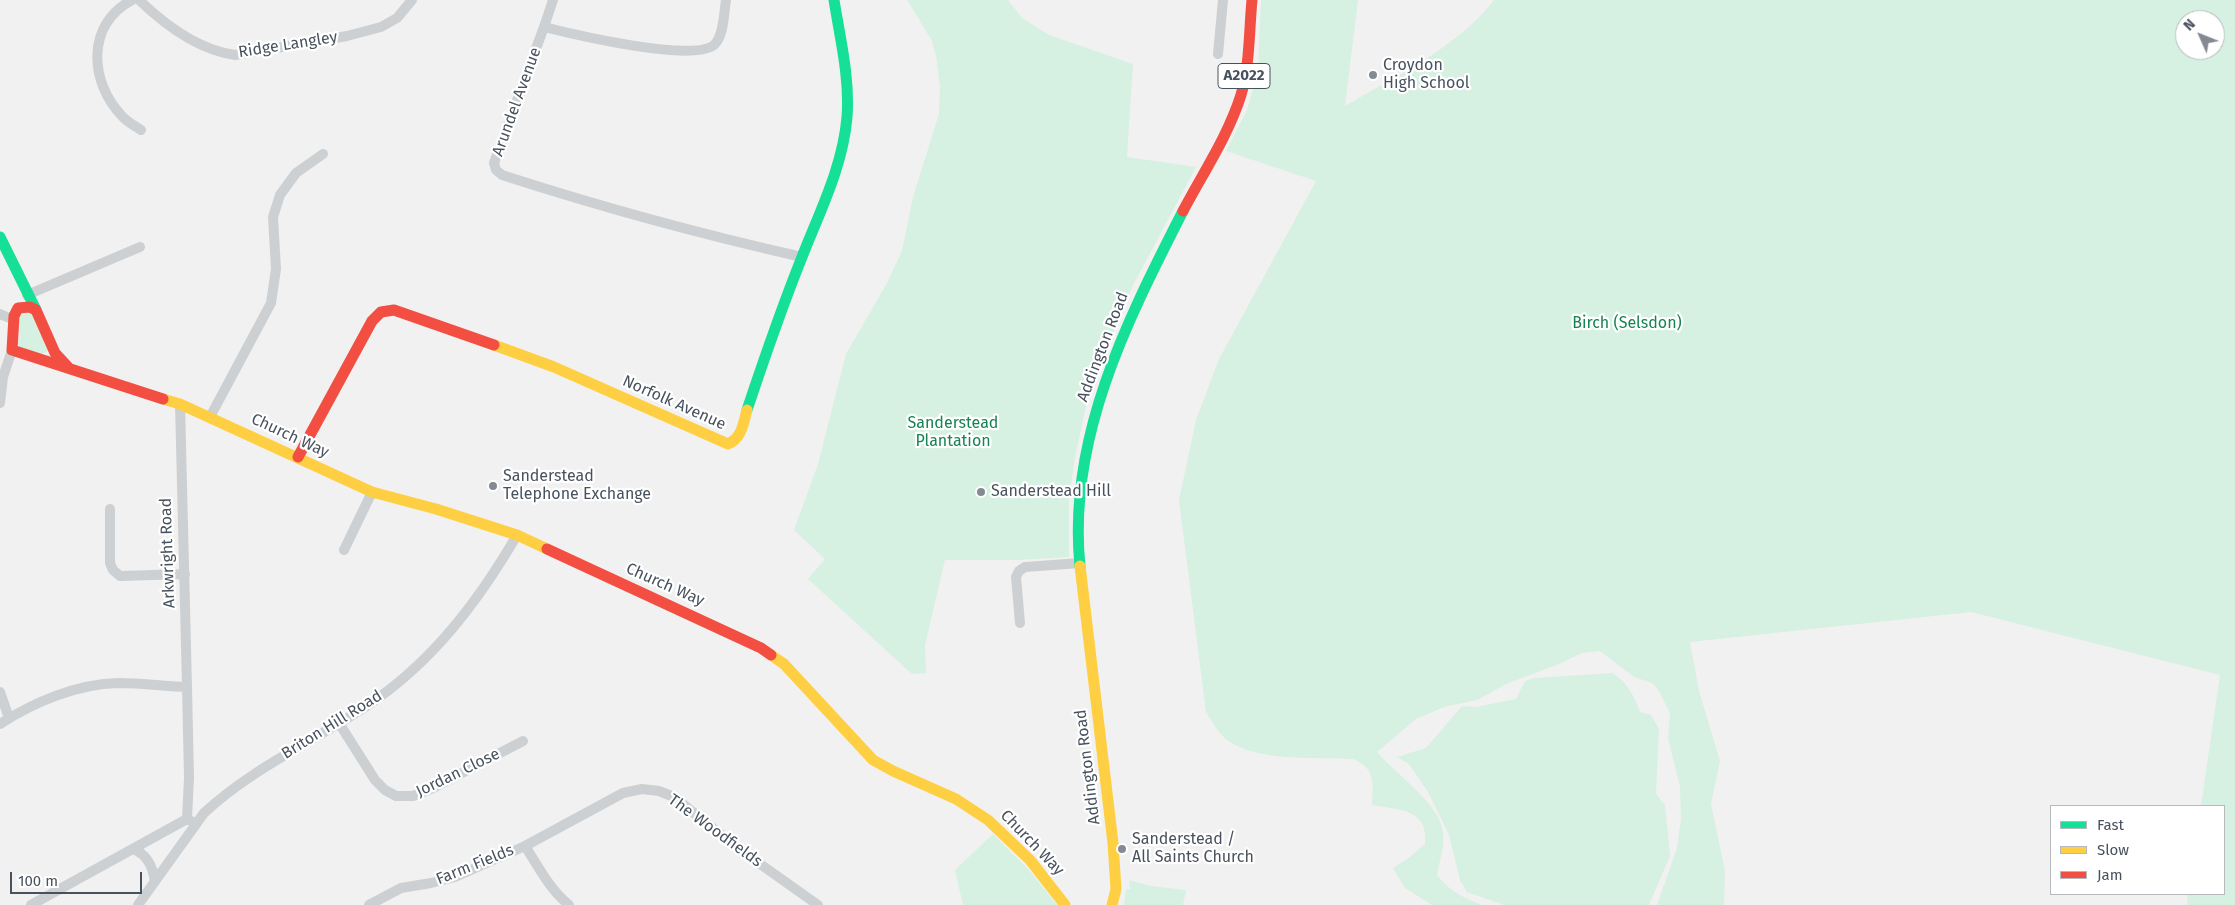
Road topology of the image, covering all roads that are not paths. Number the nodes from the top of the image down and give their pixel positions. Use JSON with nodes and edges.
{"nodes":[{"id":1,"x":132,"y":0,"type":"edge"},
{"id":2,"x":139,"y":0,"type":"edge"},
{"id":3,"x":412,"y":0,"type":"edge"},
{"id":4,"x":553,"y":0,"type":"edge"},
{"id":5,"x":726,"y":0,"type":"edge"},
{"id":6,"x":834,"y":0,"type":"edge"},
{"id":7,"x":1223,"y":0,"type":"edge"},
{"id":8,"x":1252,"y":0,"type":"edge"},
{"id":9,"x":544,"y":27,"type":"junction"},
{"id":10,"x":1218,"y":54,"type":"dead end"},
{"id":11,"x":140,"y":130,"type":"dead end"},
{"id":12,"x":323,"y":154,"type":"dead end"},
{"id":13,"x":0,"y":237,"type":"edge"},
{"id":14,"x":140,"y":247,"type":"dead end"},
{"id":15,"x":802,"y":257,"type":"junction"},
{"id":16,"x":20,"y":281,"type":"junction"},
{"id":17,"x":27,"y":295,"type":"junction"},
{"id":18,"x":36,"y":310,"type":"junction"},
{"id":19,"x":0,"y":314,"type":"edge"},
{"id":20,"x":13,"y":315,"type":"junction"},
{"id":21,"x":50,"y":343,"type":"junction"},
{"id":22,"x":12,"y":350,"type":"junction"},
{"id":23,"x":38,"y":359,"type":"junction"},
{"id":24,"x":68,"y":368,"type":"junction"},
{"id":25,"x":0,"y":403,"type":"edge"},
{"id":26,"x":180,"y":404,"type":"junction"},
{"id":27,"x":210,"y":417,"type":"junction"},
{"id":28,"x":298,"y":457,"type":"junction"},
{"id":29,"x":372,"y":492,"type":"junction"},
{"id":30,"x":110,"y":509,"type":"dead end"},
{"id":31,"x":517,"y":535,"type":"junction"},
{"id":32,"x":344,"y":550,"type":"dead end"},
{"id":33,"x":1080,"y":563,"type":"junction"},
{"id":34,"x":185,"y":574,"type":"junction"},
{"id":35,"x":1020,"y":623,"type":"dead end"},
{"id":36,"x":187,"y":687,"type":"junction"},
{"id":37,"x":0,"y":692,"type":"edge"},
{"id":38,"x":9,"y":718,"type":"junction"},
{"id":39,"x":338,"y":723,"type":"junction"},
{"id":40,"x":0,"y":724,"type":"edge"},
{"id":41,"x":523,"y":740,"type":"dead end"},
{"id":42,"x":191,"y":821,"type":"junction"},
{"id":43,"x":525,"y":846,"type":"junction"},
{"id":44,"x":132,"y":849,"type":"junction"},
{"id":45,"x":155,"y":882,"type":"junction"},
{"id":46,"x":32,"y":905,"type":"edge"},
{"id":47,"x":138,"y":905,"type":"edge"},
{"id":48,"x":370,"y":905,"type":"edge"},
{"id":49,"x":569,"y":905,"type":"edge"},
{"id":50,"x":818,"y":905,"type":"edge"},
{"id":51,"x":1065,"y":905,"type":"edge"},
{"id":52,"x":1112,"y":905,"type":"edge"}],
"edges":[{"from":1,"to":11,"type":"street"},
{"from":2,"to":3,"type":"street","name":"Ridge Langley"},
{"from":4,"to":9,"type":"street"},
{"from":5,"to":9,"type":"street","name":"Arundel Avenue"},
{"from":6,"to":15,"type":"street","name":"Norfolk Avenue"},
{"from":7,"to":10,"type":"street"},
{"from":8,"to":33,"type":"street","name":"Addington Road","number":"A2022"},
{"from":9,"to":15,"type":"street","name":"Arundel Avenue"},
{"from":12,"to":27,"type":"street"},
{"from":13,"to":16,"type":"street"},
{"from":14,"to":17,"type":"street"},
{"from":15,"to":28,"type":"street","name":"Norfolk Avenue"},
{"from":16,"to":17,"type":"street"},
{"from":16,"to":20,"type":"street"},
{"from":17,"to":18,"type":"street"},
{"from":18,"to":20,"type":"street"},
{"from":18,"to":21,"type":"street"},
{"from":19,"to":20,"type":"street"},
{"from":20,"to":22,"type":"street"},
{"from":21,"to":23,"type":"street"},
{"from":21,"to":24,"type":"street"},
{"from":22,"to":23,"type":"street"},
{"from":22,"to":25,"type":"street"},
{"from":23,"to":24,"type":"street"},
{"from":24,"to":26,"type":"street"},
{"from":26,"to":27,"type":"street","name":"Church Way"},
{"from":26,"to":34,"type":"street","name":"Arkwright Road"},
{"from":27,"to":28,"type":"street","name":"Church Way"},
{"from":28,"to":29,"type":"street","name":"Church Way"},
{"from":29,"to":31,"type":"street","name":"Church Way"},
{"from":29,"to":32,"type":"street"},
{"from":30,"to":34,"type":"street"},
{"from":31,"to":39,"type":"street","name":"Briton Hill Road"},
{"from":31,"to":51,"type":"street","name":"Church Way"},
{"from":33,"to":35,"type":"street"},
{"from":33,"to":52,"type":"street","name":"Addington Road","number":"A2022"},
{"from":34,"to":36,"type":"street","name":"Arkwright Road"},
{"from":36,"to":38,"type":"street"},
{"from":36,"to":42,"type":"street","name":"Arkwright Road"},
{"from":37,"to":38,"type":"street"},
{"from":38,"to":40,"type":"street"},
{"from":39,"to":41,"type":"street","name":"Jordan Close"},
{"from":39,"to":42,"type":"street","name":"Briton Hill Road"},
{"from":42,"to":44,"type":"street"},
{"from":42,"to":45,"type":"street","name":"Briton Hill Road"},
{"from":43,"to":48,"type":"street","name":"Farm Fields"},
{"from":43,"to":49,"type":"street"},
{"from":43,"to":50,"type":"street","name":"The Woodfields"},
{"from":44,"to":45,"type":"street"},
{"from":44,"to":46,"type":"street"},
{"from":45,"to":47,"type":"street","name":"Briton Hill Road"}]}
